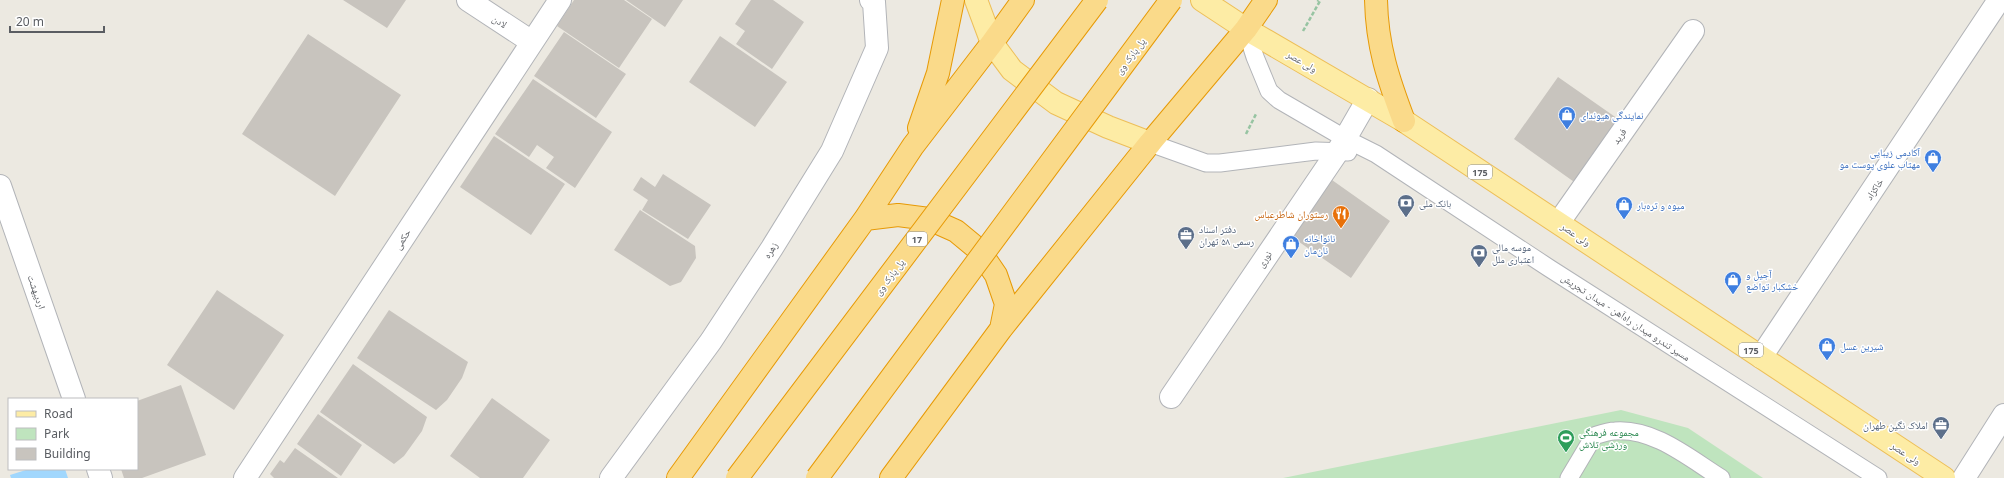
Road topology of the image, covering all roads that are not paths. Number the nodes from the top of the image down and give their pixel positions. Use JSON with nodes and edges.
{"nodes":[{"id":1,"x":468,"y":0,"type":"edge"},
{"id":2,"x":560,"y":0,"type":"edge"},
{"id":3,"x":871,"y":0,"type":"edge"},
{"id":4,"x":953,"y":0,"type":"edge"},
{"id":5,"x":976,"y":0,"type":"edge"},
{"id":6,"x":1023,"y":0,"type":"edge"},
{"id":7,"x":1097,"y":0,"type":"edge"},
{"id":8,"x":1171,"y":0,"type":"edge"},
{"id":9,"x":1202,"y":0,"type":"edge"},
{"id":10,"x":1266,"y":0,"type":"edge"},
{"id":11,"x":1376,"y":0,"type":"edge"},
{"id":12,"x":1999,"y":0,"type":"edge"},
{"id":13,"x":1246,"y":29,"type":"junction"},
{"id":14,"x":1693,"y":30,"type":"dead end"},
{"id":15,"x":532,"y":42,"type":"junction"},
{"id":16,"x":992,"y":43,"type":"junction"},
{"id":17,"x":1368,"y":99,"type":"junction"},
{"id":18,"x":1404,"y":121,"type":"junction"},
{"id":19,"x":1150,"y":143,"type":"junction"},
{"id":20,"x":1342,"y":145,"type":"junction"},
{"id":21,"x":913,"y":146,"type":"junction"},
{"id":22,"x":0,"y":186,"type":"edge"},
{"id":23,"x":865,"y":219,"type":"junction"},
{"id":24,"x":1559,"y":222,"type":"junction"},
{"id":25,"x":1001,"y":329,"type":"junction"},
{"id":26,"x":1762,"y":357,"type":"junction"},
{"id":27,"x":1171,"y":397,"type":"dead end"},
{"id":28,"x":74,"y":398,"type":"edge"},
{"id":29,"x":2004,"y":415,"type":"edge"},
{"id":30,"x":245,"y":478,"type":"edge"},
{"id":31,"x":611,"y":478,"type":"edge"},
{"id":32,"x":678,"y":478,"type":"edge"},
{"id":33,"x":737,"y":478,"type":"edge"},
{"id":34,"x":817,"y":478,"type":"edge"},
{"id":35,"x":891,"y":478,"type":"edge"},
{"id":36,"x":1569,"y":478,"type":"edge"},
{"id":37,"x":1721,"y":478,"type":"edge"},
{"id":38,"x":1878,"y":478,"type":"edge"},
{"id":39,"x":1944,"y":478,"type":"edge"},
{"id":40,"x":1964,"y":478,"type":"edge"}],
"edges":[{"from":1,"to":15,"type":"street","name":"لادن"},
{"from":2,"to":15,"type":"street","name":"حکمی"},
{"from":3,"to":31,"type":"street","name":"زهره"},
{"from":4,"to":21,"type":"highway"},
{"from":5,"to":16,"type":"main road"},
{"from":6,"to":16,"type":"highway"},
{"from":7,"to":33,"type":"highway","name":"پل پارک وی","number":"17","bridge":true},
{"from":8,"to":34,"type":"highway","name":"پل پارک وی","bridge":true},
{"from":9,"to":13,"type":"main road","name":"ولی عصر","number":"175"},
{"from":10,"to":13,"type":"highway"},
{"from":11,"to":18,"type":"highway"},
{"from":12,"to":26,"type":"street","name":"خاکزاد"},
{"from":13,"to":17,"type":"main road","name":"ولی عصر","number":"175"},
{"from":13,"to":19,"type":"highway"},
{"from":13,"to":20,"type":"lane","name":"مسیر تندرو میدان راه‌آهن - میدان تجریش"},
{"from":14,"to":24,"type":"street","name":"فرید"},
{"from":15,"to":30,"type":"street","name":"حکمی"},
{"from":16,"to":19,"type":"main road"},
{"from":16,"to":21,"type":"highway"},
{"from":17,"to":18,"type":"main road","name":"ولی عصر","number":"175"},
{"from":17,"to":20,"type":"street","name":"نوری"},
{"from":18,"to":24,"type":"main road","name":"ولی عصر","number":"175"},
{"from":19,"to":20,"type":"lane","name":"مسیر تندرو میدان راه‌آهن - میدان تجریش"},
{"from":19,"to":25,"type":"highway"},
{"from":20,"to":27,"type":"street","name":"نوری"},
{"from":20,"to":38,"type":"lane","name":"مسیر تندرو میدان راه‌آهن - میدان تجریش"},
{"from":21,"to":23,"type":"highway"},
{"from":22,"to":28,"type":"street","name":"اردیبهشت"},
{"from":23,"to":25,"type":"highway"},
{"from":23,"to":32,"type":"highway"},
{"from":24,"to":26,"type":"main road","name":"ولی عصر","number":"175"},
{"from":25,"to":35,"type":"highway"},
{"from":26,"to":39,"type":"main road","name":"ولی عصر","number":"175"},
{"from":29,"to":40,"type":"street"},
{"from":36,"to":37,"type":"lane"}]}
